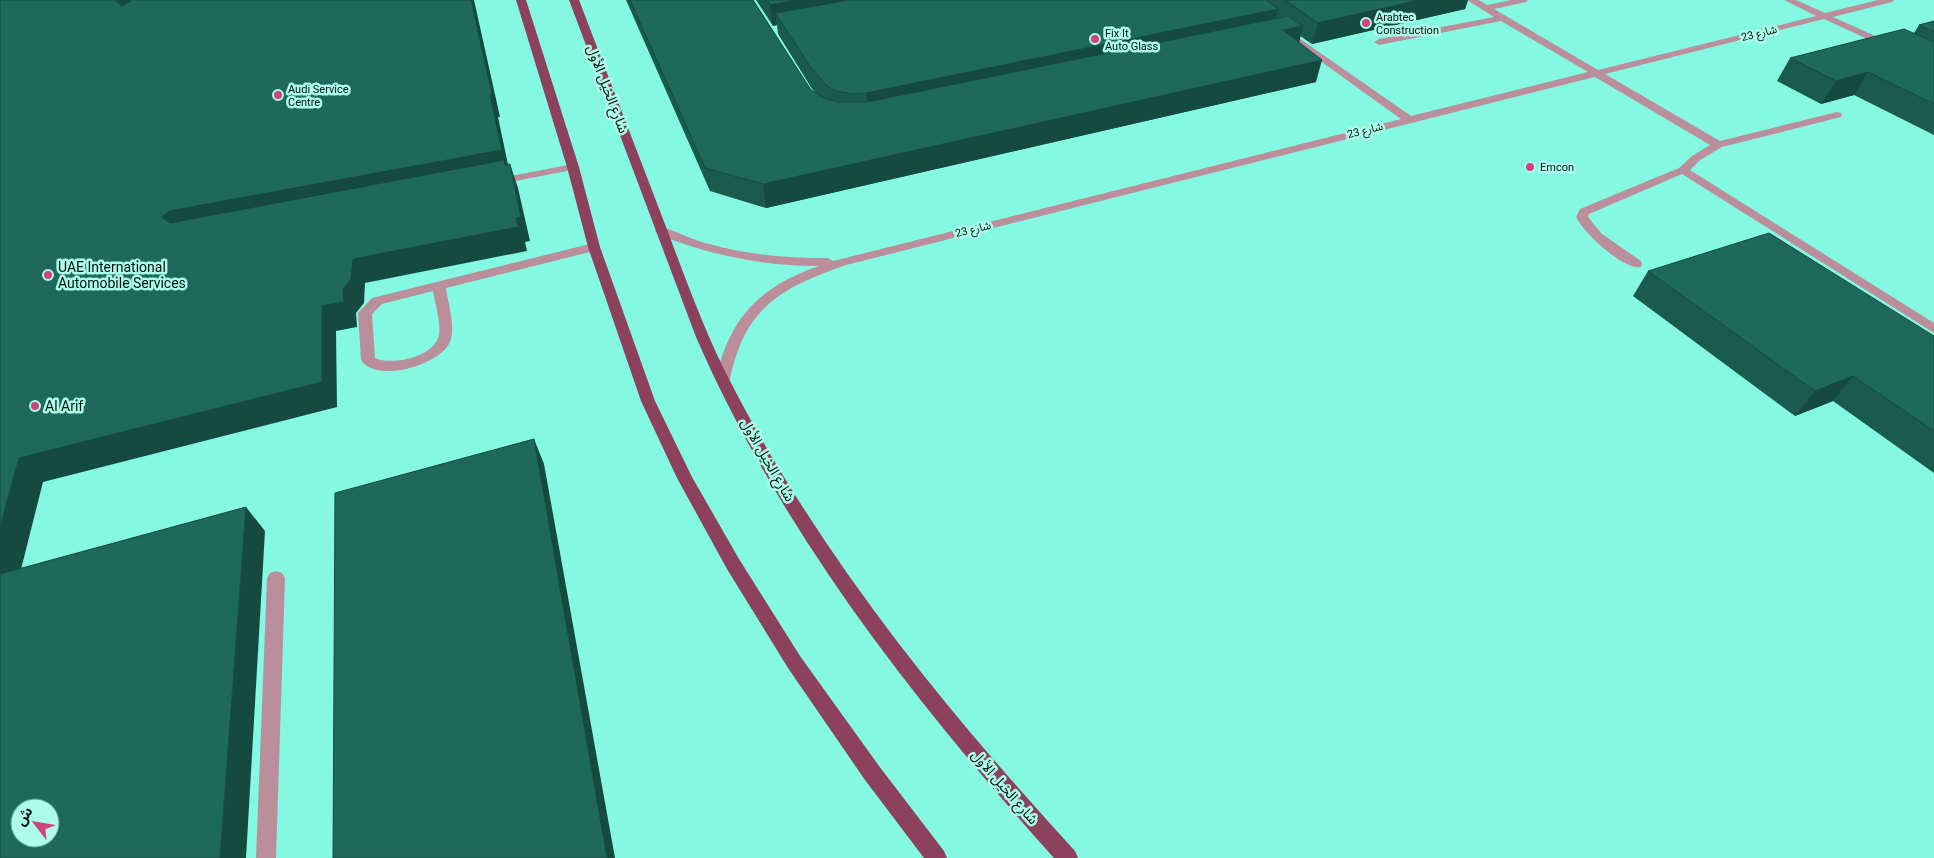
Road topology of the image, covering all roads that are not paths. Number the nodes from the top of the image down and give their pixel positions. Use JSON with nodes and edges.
{"nodes":[{"id":1,"x":522,"y":0,"type":"edge"},
{"id":2,"x":574,"y":0,"type":"edge"},
{"id":3,"x":1472,"y":0,"type":"edge"},
{"id":4,"x":1523,"y":0,"type":"edge"},
{"id":5,"x":1789,"y":0,"type":"edge"},
{"id":6,"x":1889,"y":0,"type":"edge"},
{"id":7,"x":1487,"y":8,"type":"junction"},
{"id":8,"x":1826,"y":16,"type":"junction"},
{"id":9,"x":1504,"y":18,"type":"junction"},
{"id":10,"x":1271,"y":21,"type":"edge"},
{"id":11,"x":1379,"y":42,"type":"edge"},
{"id":12,"x":1903,"y":52,"type":"edge"},
{"id":13,"x":1594,"y":73,"type":"junction"},
{"id":14,"x":1836,"y":115,"type":"edge"},
{"id":15,"x":1408,"y":119,"type":"junction"},
{"id":16,"x":1718,"y":145,"type":"junction"},
{"id":17,"x":572,"y":167,"type":"junction"},
{"id":18,"x":1683,"y":170,"type":"junction"},
{"id":19,"x":485,"y":184,"type":"edge"},
{"id":20,"x":661,"y":231,"type":"junction"},
{"id":21,"x":594,"y":247,"type":"junction"},
{"id":22,"x":842,"y":262,"type":"junction"},
{"id":23,"x":1636,"y":264,"type":"dead end"},
{"id":24,"x":439,"y":286,"type":"junction"},
{"id":25,"x":1934,"y":330,"type":"edge"},
{"id":26,"x":723,"y":380,"type":"junction"},
{"id":27,"x":276,"y":578,"type":"dead end"},
{"id":28,"x":266,"y":858,"type":"edge"},
{"id":29,"x":937,"y":858,"type":"edge"},
{"id":30,"x":1068,"y":858,"type":"edge"}],
"edges":[{"from":1,"to":17,"type":"main road"},
{"from":2,"to":20,"type":"main road","name":"شارع الخيل الأول"},
{"from":3,"to":7,"type":"lane"},
{"from":4,"to":7,"type":"lane"},
{"from":5,"to":8,"type":"lane"},
{"from":6,"to":8,"type":"lane","name":"شارع 23"},
{"from":7,"to":9,"type":"lane"},
{"from":8,"to":12,"type":"lane"},
{"from":8,"to":13,"type":"lane","name":"شارع 23"},
{"from":9,"to":11,"type":"lane"},
{"from":9,"to":13,"type":"lane"},
{"from":10,"to":15,"type":"lane"},
{"from":13,"to":15,"type":"lane","name":"شارع 23"},
{"from":13,"to":16,"type":"lane"},
{"from":14,"to":16,"type":"lane"},
{"from":15,"to":22,"type":"lane","name":"شارع 23"},
{"from":16,"to":18,"type":"lane"},
{"from":17,"to":19,"type":"lane"},
{"from":17,"to":21,"type":"main road"},
{"from":18,"to":23,"type":"lane"},
{"from":18,"to":25,"type":"lane"},
{"from":20,"to":22,"type":"lane","name":"شارع 23"},
{"from":20,"to":26,"type":"main road","name":"شارع الخيل الأول"},
{"from":21,"to":24,"type":"lane"},
{"from":21,"to":29,"type":"main road"},
{"from":22,"to":26,"type":"lane","name":"شارع 23"},
{"from":24,"to":24,"type":"lane"},
{"from":26,"to":30,"type":"main road","name":"شارع الخيل الأول"},
{"from":27,"to":28,"type":"lane"}]}
